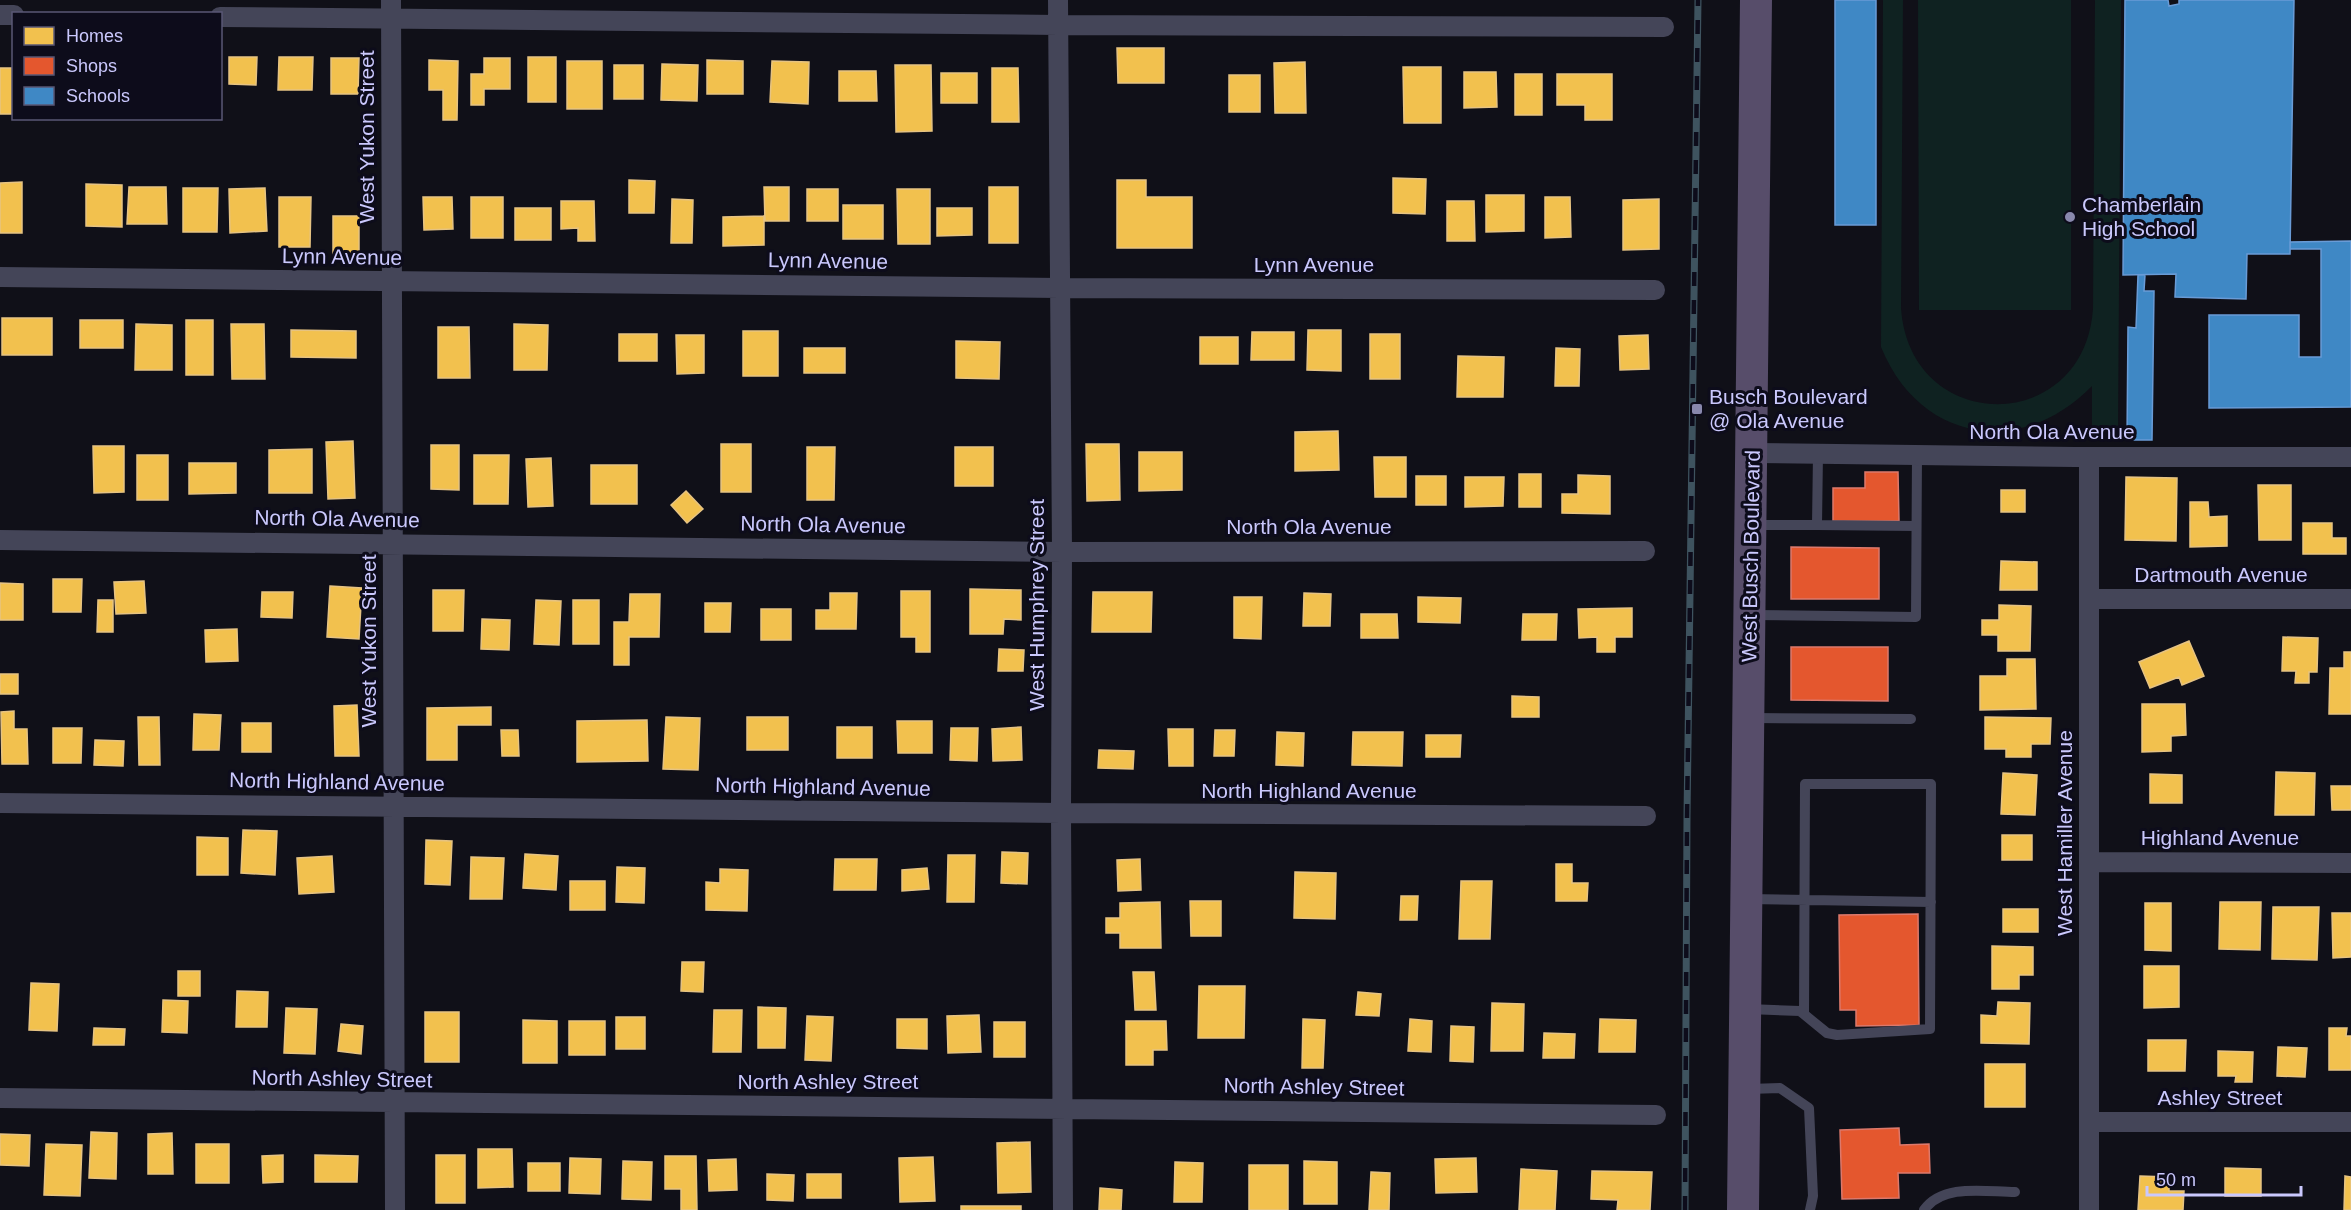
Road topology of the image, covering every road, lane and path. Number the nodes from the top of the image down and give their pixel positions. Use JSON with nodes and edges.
{"nodes":[{"id":1,"x":1058,"y":0,"type":"edge"},
{"id":2,"x":1756,"y":0,"type":"edge"},
{"id":3,"x":391,"y":9,"type":"edge"},
{"id":4,"x":222,"y":17,"type":"edge"},
{"id":5,"x":1059,"y":25,"type":"junction"},
{"id":6,"x":1664,"y":27,"type":"dead end"},
{"id":7,"x":0,"y":277,"type":"edge"},
{"id":8,"x":392,"y":281,"type":"junction"},
{"id":9,"x":1059,"y":288,"type":"junction"},
{"id":10,"x":1655,"y":290,"type":"dead end"},
{"id":11,"x":1752,"y":453,"type":"junction"},
{"id":12,"x":1818,"y":454,"type":"junction"},
{"id":13,"x":1917,"y":455,"type":"junction"},
{"id":14,"x":2089,"y":457,"type":"junction"},
{"id":15,"x":2351,"y":457,"type":"edge"},
{"id":16,"x":1751,"y":525,"type":"junction"},
{"id":17,"x":1817,"y":525,"type":"junction"},
{"id":18,"x":1916,"y":526,"type":"junction"},
{"id":19,"x":0,"y":540,"type":"edge"},
{"id":20,"x":392,"y":544,"type":"junction"},
{"id":21,"x":1645,"y":551,"type":"dead end"},
{"id":22,"x":1062,"y":552,"type":"junction"},
{"id":23,"x":2090,"y":599,"type":"junction"},
{"id":24,"x":2351,"y":599,"type":"edge"},
{"id":25,"x":1750,"y":615,"type":"junction"},
{"id":26,"x":1749,"y":718,"type":"junction"},
{"id":27,"x":1911,"y":719,"type":"dead end"},
{"id":28,"x":0,"y":803,"type":"edge"},
{"id":29,"x":394,"y":807,"type":"junction"},
{"id":30,"x":1061,"y":813,"type":"junction"},
{"id":31,"x":1646,"y":816,"type":"dead end"},
{"id":32,"x":2089,"y":862,"type":"junction"},
{"id":33,"x":2351,"y":863,"type":"edge"},
{"id":34,"x":1746,"y":899,"type":"junction"},
{"id":35,"x":1804,"y":900,"type":"junction"},
{"id":36,"x":1931,"y":902,"type":"junction"},
{"id":37,"x":1745,"y":1008,"type":"junction"},
{"id":38,"x":1804,"y":1013,"type":"junction"},
{"id":39,"x":1745,"y":1039,"type":"junction"},
{"id":40,"x":1749,"y":1089,"type":"junction"},
{"id":41,"x":0,"y":1098,"type":"edge"},
{"id":42,"x":394,"y":1103,"type":"junction"},
{"id":43,"x":1063,"y":1108,"type":"junction"},
{"id":44,"x":1656,"y":1115,"type":"dead end"},
{"id":45,"x":2089,"y":1122,"type":"junction"},
{"id":46,"x":2351,"y":1122,"type":"edge"},
{"id":47,"x":2015,"y":1192,"type":"dead end"},
{"id":48,"x":395,"y":1210,"type":"edge"},
{"id":49,"x":1063,"y":1210,"type":"edge"},
{"id":50,"x":1743,"y":1210,"type":"edge"},
{"id":51,"x":1759,"y":1210,"type":"edge"},
{"id":52,"x":1810,"y":1210,"type":"edge"},
{"id":53,"x":1924,"y":1210,"type":"edge"},
{"id":54,"x":2089,"y":1210,"type":"edge"}],
"edges":[{"from":1,"to":5,"type":"street","name":"West Humphrey Street"},
{"from":2,"to":11,"type":"main road","name":"West Busch Boulevard"},
{"from":3,"to":4,"type":"street"},
{"from":3,"to":5,"type":"street"},
{"from":3,"to":8,"type":"street","name":"West Yukon Street"},
{"from":5,"to":6,"type":"street"},
{"from":5,"to":9,"type":"street","name":"West Humphrey Street"},
{"from":7,"to":8,"type":"street","name":"Lynn Avenue"},
{"from":8,"to":9,"type":"street","name":"Lynn Avenue"},
{"from":8,"to":20,"type":"street","name":"West Yukon Street"},
{"from":9,"to":10,"type":"street","name":"Lynn Avenue"},
{"from":9,"to":22,"type":"street","name":"West Humphrey Street"},
{"from":11,"to":12,"type":"street","name":"North Ola Avenue"},
{"from":11,"to":16,"type":"main road","name":"West Busch Boulevard"},
{"from":12,"to":13,"type":"street","name":"North Ola Avenue"},
{"from":12,"to":17,"type":"lane"},
{"from":13,"to":14,"type":"street","name":"North Ola Avenue"},
{"from":13,"to":18,"type":"lane"},
{"from":14,"to":15,"type":"street","name":"North Ola Avenue"},
{"from":14,"to":23,"type":"street","name":"West Hamiller Avenue"},
{"from":16,"to":17,"type":"lane"},
{"from":16,"to":25,"type":"main road","name":"West Busch Boulevard"},
{"from":17,"to":18,"type":"lane"},
{"from":18,"to":25,"type":"lane"},
{"from":19,"to":20,"type":"street","name":"North Ola Avenue"},
{"from":20,"to":22,"type":"street","name":"North Ola Avenue"},
{"from":20,"to":29,"type":"street","name":"West Yukon Street"},
{"from":21,"to":22,"type":"street","name":"North Ola Avenue"},
{"from":22,"to":30,"type":"street","name":"West Humphrey Street"},
{"from":23,"to":24,"type":"street","name":"Dartmouth Avenue"},
{"from":23,"to":32,"type":"street","name":"West Hamiller Avenue"},
{"from":25,"to":26,"type":"main road","name":"West Busch Boulevard"},
{"from":26,"to":27,"type":"lane"},
{"from":26,"to":34,"type":"main road","name":"West Busch Boulevard"},
{"from":28,"to":29,"type":"street","name":"North Highland Avenue"},
{"from":29,"to":30,"type":"street","name":"North Highland Avenue"},
{"from":29,"to":42,"type":"street","name":"West Yukon Street"},
{"from":30,"to":31,"type":"street","name":"North Highland Avenue"},
{"from":30,"to":43,"type":"street","name":"West Humphrey Street"},
{"from":32,"to":33,"type":"street","name":"Highland Avenue"},
{"from":32,"to":45,"type":"street","name":"West Hamiller Avenue"},
{"from":34,"to":35,"type":"lane"},
{"from":34,"to":37,"type":"main road","name":"West Busch Boulevard"},
{"from":35,"to":36,"type":"lane"},
{"from":35,"to":36,"type":"lane"},
{"from":35,"to":38,"type":"lane"},
{"from":36,"to":38,"type":"lane"},
{"from":37,"to":38,"type":"lane"},
{"from":37,"to":39,"type":"main road","name":"West Busch Boulevard"},
{"from":39,"to":40,"type":"main road","name":"West Busch Boulevard"},
{"from":39,"to":50,"type":"main road","name":"West Busch Boulevard"},
{"from":40,"to":51,"type":"main road","name":"West Busch Boulevard"},
{"from":40,"to":52,"type":"lane"},
{"from":41,"to":42,"type":"street","name":"North Ashley Street"},
{"from":42,"to":43,"type":"street","name":"North Ashley Street"},
{"from":42,"to":48,"type":"street","name":"West Yukon Street"},
{"from":43,"to":44,"type":"street","name":"North Ashley Street"},
{"from":43,"to":49,"type":"street","name":"West Humphrey Street"},
{"from":45,"to":46,"type":"street","name":"Ashley Street"},
{"from":45,"to":54,"type":"street","name":"West Hamiller Avenue"},
{"from":47,"to":53,"type":"lane"}]}
